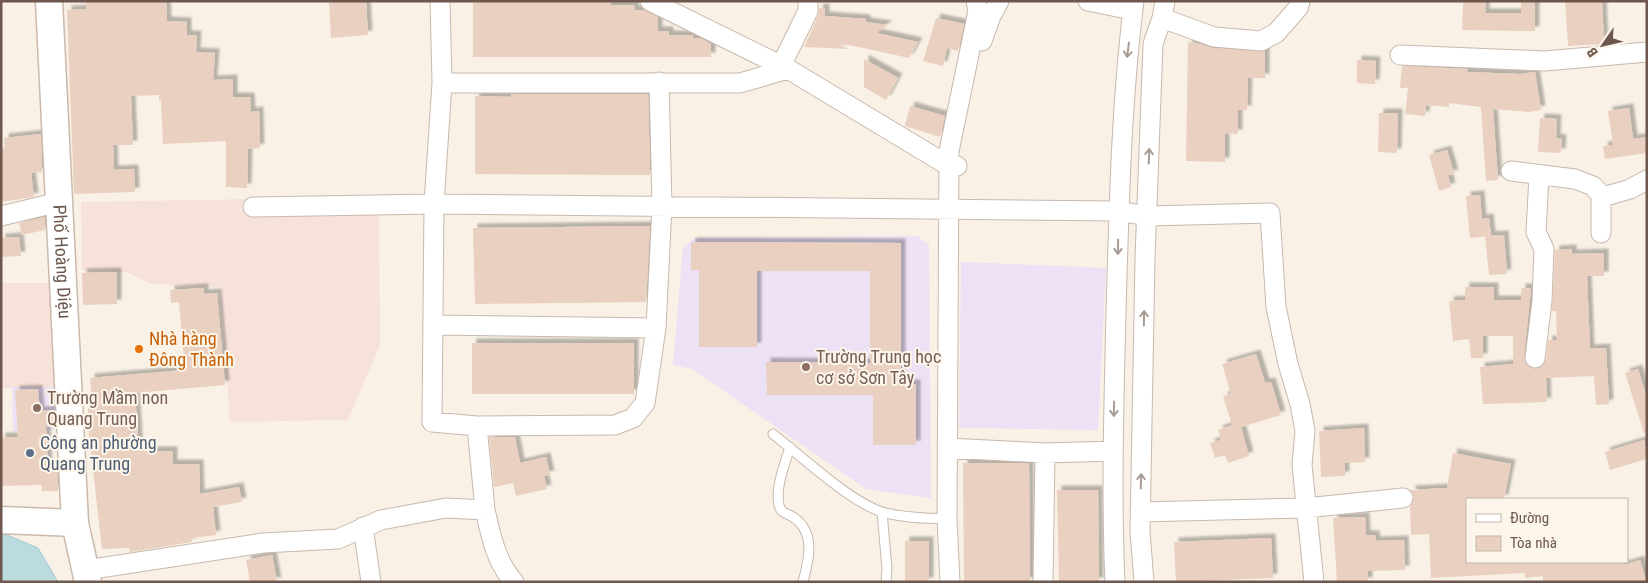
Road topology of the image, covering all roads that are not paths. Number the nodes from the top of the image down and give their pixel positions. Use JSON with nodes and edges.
{"nodes":[{"id":1,"x":49,"y":1,"type":"edge"},
{"id":2,"x":440,"y":1,"type":"edge"},
{"id":3,"x":650,"y":1,"type":"edge"},
{"id":4,"x":808,"y":1,"type":"edge"},
{"id":5,"x":976,"y":1,"type":"edge"},
{"id":6,"x":999,"y":1,"type":"edge"},
{"id":7,"x":1088,"y":1,"type":"edge"},
{"id":8,"x":1300,"y":1,"type":"edge"},
{"id":9,"x":1133,"y":6,"type":"edge"},
{"id":10,"x":1164,"y":10,"type":"edge"},
{"id":11,"x":1647,"y":52,"type":"edge"},
{"id":12,"x":1400,"y":55,"type":"dead end"},
{"id":13,"x":784,"y":68,"type":"junction"},
{"id":14,"x":660,"y":82,"type":"junction"},
{"id":15,"x":442,"y":83,"type":"junction"},
{"id":16,"x":949,"y":166,"type":"junction"},
{"id":17,"x":1511,"y":171,"type":"dead end"},
{"id":18,"x":1539,"y":175,"type":"junction"},
{"id":19,"x":1647,"y":180,"type":"edge"},
{"id":20,"x":1601,"y":196,"type":"junction"},
{"id":21,"x":59,"y":202,"type":"junction"},
{"id":22,"x":434,"y":204,"type":"junction"},
{"id":23,"x":254,"y":206,"type":"dead end"},
{"id":24,"x":662,"y":206,"type":"junction"},
{"id":25,"x":948,"y":209,"type":"junction"},
{"id":26,"x":1118,"y":211,"type":"junction"},
{"id":27,"x":1,"y":216,"type":"edge"},
{"id":28,"x":1147,"y":216,"type":"junction"},
{"id":29,"x":1601,"y":233,"type":"dead end"},
{"id":30,"x":434,"y":325,"type":"junction"},
{"id":31,"x":656,"y":328,"type":"junction"},
{"id":32,"x":1535,"y":358,"type":"dead end"},
{"id":33,"x":477,"y":426,"type":"junction"},
{"id":34,"x":773,"y":434,"type":"dead end"},
{"id":35,"x":790,"y":448,"type":"junction"},
{"id":36,"x":947,"y":448,"type":"junction"},
{"id":37,"x":1113,"y":451,"type":"junction"},
{"id":38,"x":1045,"y":454,"type":"junction"},
{"id":39,"x":1403,"y":498,"type":"dead end"},
{"id":40,"x":1306,"y":508,"type":"junction"},
{"id":41,"x":485,"y":510,"type":"junction"},
{"id":42,"x":882,"y":512,"type":"junction"},
{"id":43,"x":1140,"y":512,"type":"junction"},
{"id":44,"x":1,"y":520,"type":"edge"},
{"id":45,"x":947,"y":520,"type":"junction"},
{"id":46,"x":75,"y":523,"type":"junction"},
{"id":47,"x":363,"y":527,"type":"junction"},
{"id":48,"x":87,"y":576,"type":"edge"},
{"id":49,"x":371,"y":582,"type":"edge"},
{"id":50,"x":514,"y":582,"type":"edge"},
{"id":51,"x":804,"y":582,"type":"edge"},
{"id":52,"x":886,"y":582,"type":"edge"},
{"id":53,"x":950,"y":582,"type":"edge"},
{"id":54,"x":1043,"y":582,"type":"edge"},
{"id":55,"x":1115,"y":582,"type":"edge"},
{"id":56,"x":1144,"y":582,"type":"edge"},
{"id":57,"x":1314,"y":582,"type":"edge"}],
"edges":[{"from":1,"to":21,"type":"main road","name":"Phố Hoàng Diệu"},
{"from":2,"to":15,"type":"street"},
{"from":3,"to":13,"type":"street"},
{"from":4,"to":13,"type":"street"},
{"from":5,"to":16,"type":"street"},
{"from":6,"to":16,"type":"street"},
{"from":7,"to":9,"type":"street"},
{"from":8,"to":10,"type":"street"},
{"from":9,"to":26,"type":"street","one_way":true},
{"from":28,"to":10,"type":"street","one_way":true},
{"from":11,"to":12,"type":"street"},
{"from":13,"to":14,"type":"street"},
{"from":13,"to":16,"type":"street"},
{"from":14,"to":15,"type":"street"},
{"from":14,"to":24,"type":"street"},
{"from":15,"to":22,"type":"street"},
{"from":16,"to":25,"type":"street"},
{"from":17,"to":18,"type":"street"},
{"from":18,"to":20,"type":"street"},
{"from":18,"to":32,"type":"street"},
{"from":19,"to":20,"type":"street"},
{"from":20,"to":29,"type":"street"},
{"from":21,"to":27,"type":"street"},
{"from":21,"to":46,"type":"main road","name":"Phố Hoàng Diệu"},
{"from":22,"to":23,"type":"street"},
{"from":22,"to":24,"type":"street"},
{"from":22,"to":30,"type":"street"},
{"from":24,"to":25,"type":"street"},
{"from":24,"to":31,"type":"street"},
{"from":25,"to":26,"type":"street"},
{"from":25,"to":36,"type":"street"},
{"from":26,"to":28,"type":"street"},
{"from":26,"to":37,"type":"street","one_way":true},
{"from":28,"to":40,"type":"street"},
{"from":43,"to":28,"type":"street","one_way":true},
{"from":30,"to":31,"type":"street"},
{"from":30,"to":33,"type":"street"},
{"from":31,"to":33,"type":"street"},
{"from":33,"to":41,"type":"street"},
{"from":34,"to":35,"type":"lane"},
{"from":35,"to":42,"type":"lane"},
{"from":35,"to":51,"type":"lane"},
{"from":36,"to":38,"type":"street"},
{"from":36,"to":45,"type":"street"},
{"from":37,"to":38,"type":"street"},
{"from":37,"to":55,"type":"street"},
{"from":38,"to":54,"type":"street"},
{"from":39,"to":40,"type":"street"},
{"from":40,"to":43,"type":"street"},
{"from":40,"to":57,"type":"street"},
{"from":41,"to":47,"type":"street"},
{"from":41,"to":50,"type":"street"},
{"from":42,"to":45,"type":"lane"},
{"from":42,"to":52,"type":"lane"},
{"from":43,"to":56,"type":"street"},
{"from":44,"to":46,"type":"main road"},
{"from":45,"to":53,"type":"street"},
{"from":46,"to":48,"type":"main road","name":"Phố Hoàng Diệu"},
{"from":47,"to":48,"type":"street"},
{"from":47,"to":49,"type":"street"}]}
